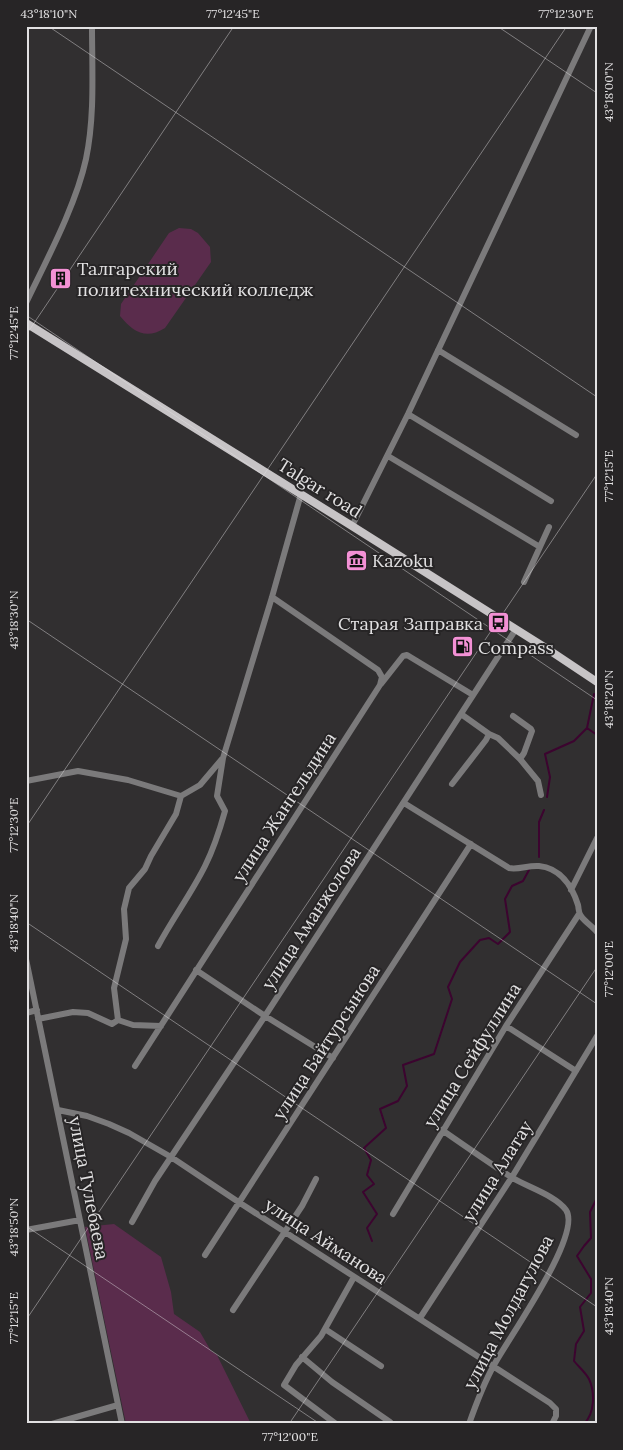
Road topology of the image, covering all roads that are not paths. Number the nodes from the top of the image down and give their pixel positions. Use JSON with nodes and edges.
{"nodes":[{"id":1,"x":92,"y":26,"type":"edge"},
{"id":2,"x":591,"y":26,"type":"edge"},
{"id":3,"x":26,"y":302,"type":"edge"},
{"id":4,"x":26,"y":323,"type":"edge"},
{"id":5,"x":438,"y":350,"type":"junction"},
{"id":6,"x":408,"y":414,"type":"junction"},
{"id":7,"x":576,"y":435,"type":"dead end"},
{"id":8,"x":388,"y":456,"type":"junction"},
{"id":9,"x":301,"y":494,"type":"junction"},
{"id":10,"x":551,"y":501,"type":"dead end"},
{"id":11,"x":352,"y":526,"type":"junction"},
{"id":12,"x":550,"y":527,"type":"dead end"},
{"id":13,"x":540,"y":547,"type":"junction"},
{"id":14,"x":524,"y":582,"type":"dead end"},
{"id":15,"x":272,"y":598,"type":"junction"},
{"id":16,"x":516,"y":629,"type":"junction"},
{"id":17,"x":597,"y":682,"type":"edge"},
{"id":18,"x":380,"y":685,"type":"junction"},
{"id":19,"x":473,"y":695,"type":"junction"},
{"id":20,"x":461,"y":714,"type":"junction"},
{"id":21,"x":514,"y":716,"type":"dead end"},
{"id":22,"x":489,"y":734,"type":"junction"},
{"id":23,"x":224,"y":758,"type":"junction"},
{"id":24,"x":520,"y":759,"type":"junction"},
{"id":25,"x":26,"y":781,"type":"edge"},
{"id":26,"x":452,"y":784,"type":"dead end"},
{"id":27,"x":541,"y":795,"type":"dead end"},
{"id":28,"x":181,"y":796,"type":"junction"},
{"id":29,"x":404,"y":803,"type":"junction"},
{"id":30,"x":597,"y":838,"type":"edge"},
{"id":31,"x":471,"y":844,"type":"junction"},
{"id":32,"x":571,"y":890,"type":"junction"},
{"id":33,"x":579,"y":914,"type":"junction"},
{"id":34,"x":597,"y":932,"type":"edge"},
{"id":35,"x":158,"y":946,"type":"dead end"},
{"id":36,"x":26,"y":959,"type":"edge"},
{"id":37,"x":196,"y":970,"type":"junction"},
{"id":38,"x":37,"y":1010,"type":"junction"},
{"id":39,"x":26,"y":1013,"type":"edge"},
{"id":40,"x":265,"y":1016,"type":"junction"},
{"id":41,"x":38,"y":1019,"type":"junction"},
{"id":42,"x":118,"y":1020,"type":"junction"},
{"id":43,"x":161,"y":1026,"type":"junction"},
{"id":44,"x":506,"y":1026,"type":"junction"},
{"id":45,"x":597,"y":1036,"type":"edge"},
{"id":46,"x":333,"y":1058,"type":"junction"},
{"id":47,"x":135,"y":1066,"type":"dead end"},
{"id":48,"x":576,"y":1072,"type":"junction"},
{"id":49,"x":58,"y":1110,"type":"junction"},
{"id":50,"x":442,"y":1130,"type":"junction"},
{"id":51,"x":171,"y":1157,"type":"junction"},
{"id":52,"x":512,"y":1178,"type":"junction"},
{"id":53,"x":316,"y":1179,"type":"dead end"},
{"id":54,"x":240,"y":1203,"type":"junction"},
{"id":55,"x":393,"y":1214,"type":"dead end"},
{"id":56,"x":80,"y":1220,"type":"junction"},
{"id":57,"x":132,"y":1222,"type":"dead end"},
{"id":58,"x":26,"y":1230,"type":"edge"},
{"id":59,"x":284,"y":1232,"type":"junction"},
{"id":60,"x":205,"y":1255,"type":"dead end"},
{"id":61,"x":354,"y":1277,"type":"junction"},
{"id":62,"x":233,"y":1310,"type":"dead end"},
{"id":63,"x":420,"y":1318,"type":"junction"},
{"id":64,"x":325,"y":1329,"type":"junction"},
{"id":65,"x":302,"y":1358,"type":"junction"},
{"id":66,"x":381,"y":1366,"type":"dead end"},
{"id":67,"x":493,"y":1366,"type":"junction"},
{"id":68,"x":118,"y":1405,"type":"junction"},
{"id":69,"x":390,"y":1422,"type":"dead end"},
{"id":70,"x":52,"y":1424,"type":"edge"},
{"id":71,"x":122,"y":1424,"type":"edge"},
{"id":72,"x":336,"y":1424,"type":"edge"},
{"id":73,"x":469,"y":1424,"type":"edge"},
{"id":74,"x":552,"y":1424,"type":"edge"}],
"edges":[{"from":1,"to":3,"type":"street"},
{"from":2,"to":5,"type":"street"},
{"from":4,"to":9,"type":"main road","name":"Talgar road"},
{"from":5,"to":6,"type":"street"},
{"from":5,"to":7,"type":"street"},
{"from":6,"to":8,"type":"street"},
{"from":6,"to":10,"type":"street"},
{"from":8,"to":11,"type":"street"},
{"from":8,"to":13,"type":"street"},
{"from":9,"to":11,"type":"main road","name":"Talgar road"},
{"from":9,"to":15,"type":"street"},
{"from":11,"to":16,"type":"main road","name":"Talgar road"},
{"from":12,"to":13,"type":"street"},
{"from":13,"to":14,"type":"street"},
{"from":15,"to":18,"type":"street"},
{"from":15,"to":23,"type":"street"},
{"from":16,"to":17,"type":"main road","name":"Talgar road"},
{"from":16,"to":19,"type":"street","name":"улица Аманжолова"},
{"from":18,"to":19,"type":"street","name":"улица Жангельдина"},
{"from":18,"to":37,"type":"street","name":"улица Жангельдина"},
{"from":19,"to":20,"type":"street","name":"улица Аманжолова"},
{"from":20,"to":22,"type":"street"},
{"from":20,"to":29,"type":"street","name":"улица Аманжолова"},
{"from":21,"to":24,"type":"street"},
{"from":22,"to":24,"type":"street"},
{"from":22,"to":26,"type":"street"},
{"from":23,"to":28,"type":"street"},
{"from":23,"to":35,"type":"street"},
{"from":24,"to":27,"type":"street"},
{"from":25,"to":28,"type":"street"},
{"from":28,"to":42,"type":"street"},
{"from":29,"to":31,"type":"street"},
{"from":29,"to":40,"type":"street","name":"улица Аманжолова"},
{"from":30,"to":32,"type":"street"},
{"from":31,"to":32,"type":"street"},
{"from":31,"to":46,"type":"street","name":"улица Байтурсынова"},
{"from":32,"to":33,"type":"street"},
{"from":33,"to":34,"type":"street"},
{"from":33,"to":44,"type":"street","name":"улица Сейфуллина"},
{"from":36,"to":38,"type":"street","name":"улица Тулебаева"},
{"from":37,"to":40,"type":"street"},
{"from":37,"to":43,"type":"street","name":"улица Жангельдина"},
{"from":38,"to":39,"type":"street"},
{"from":38,"to":41,"type":"street","name":"улица Тулебаева"},
{"from":40,"to":46,"type":"street"},
{"from":40,"to":51,"type":"street","name":"улица Аманжолова"},
{"from":41,"to":42,"type":"street"},
{"from":41,"to":49,"type":"street","name":"улица Тулебаева"},
{"from":42,"to":43,"type":"street"},
{"from":43,"to":47,"type":"street","name":"улица Жангельдина"},
{"from":44,"to":48,"type":"street"},
{"from":44,"to":50,"type":"street","name":"улица Сейфуллина"},
{"from":45,"to":48,"type":"street","name":"улица Алатау"},
{"from":46,"to":54,"type":"street","name":"улица Байтурсынова"},
{"from":48,"to":52,"type":"street","name":"улица Алатау"},
{"from":49,"to":51,"type":"street","name":"улица Айманова"},
{"from":49,"to":56,"type":"street","name":"улица Тулебаева"},
{"from":50,"to":52,"type":"street"},
{"from":50,"to":55,"type":"street","name":"улица Сейфуллина"},
{"from":51,"to":54,"type":"street","name":"улица Айманова"},
{"from":51,"to":57,"type":"street","name":"улица Аманжолова"},
{"from":52,"to":63,"type":"street","name":"улица Алатау"},
{"from":52,"to":67,"type":"street","name":"улица Молдагулова"},
{"from":53,"to":59,"type":"street"},
{"from":54,"to":59,"type":"street","name":"улица Айманова"},
{"from":54,"to":60,"type":"street","name":"улица Байтурсынова"},
{"from":56,"to":58,"type":"street"},
{"from":56,"to":68,"type":"street","name":"улица Тулебаева"},
{"from":59,"to":61,"type":"street","name":"улица Айманова"},
{"from":59,"to":62,"type":"street"},
{"from":61,"to":63,"type":"street","name":"улица Айманова"},
{"from":61,"to":64,"type":"street"},
{"from":63,"to":67,"type":"street","name":"улица Айманова"},
{"from":64,"to":65,"type":"street"},
{"from":64,"to":66,"type":"street"},
{"from":65,"to":69,"type":"street"},
{"from":65,"to":72,"type":"street"},
{"from":67,"to":73,"type":"street","name":"улица Молдагулова"},
{"from":67,"to":74,"type":"street","name":"улица Айманова"},
{"from":68,"to":70,"type":"street"},
{"from":68,"to":71,"type":"street","name":"улица Тулебаева"}]}
